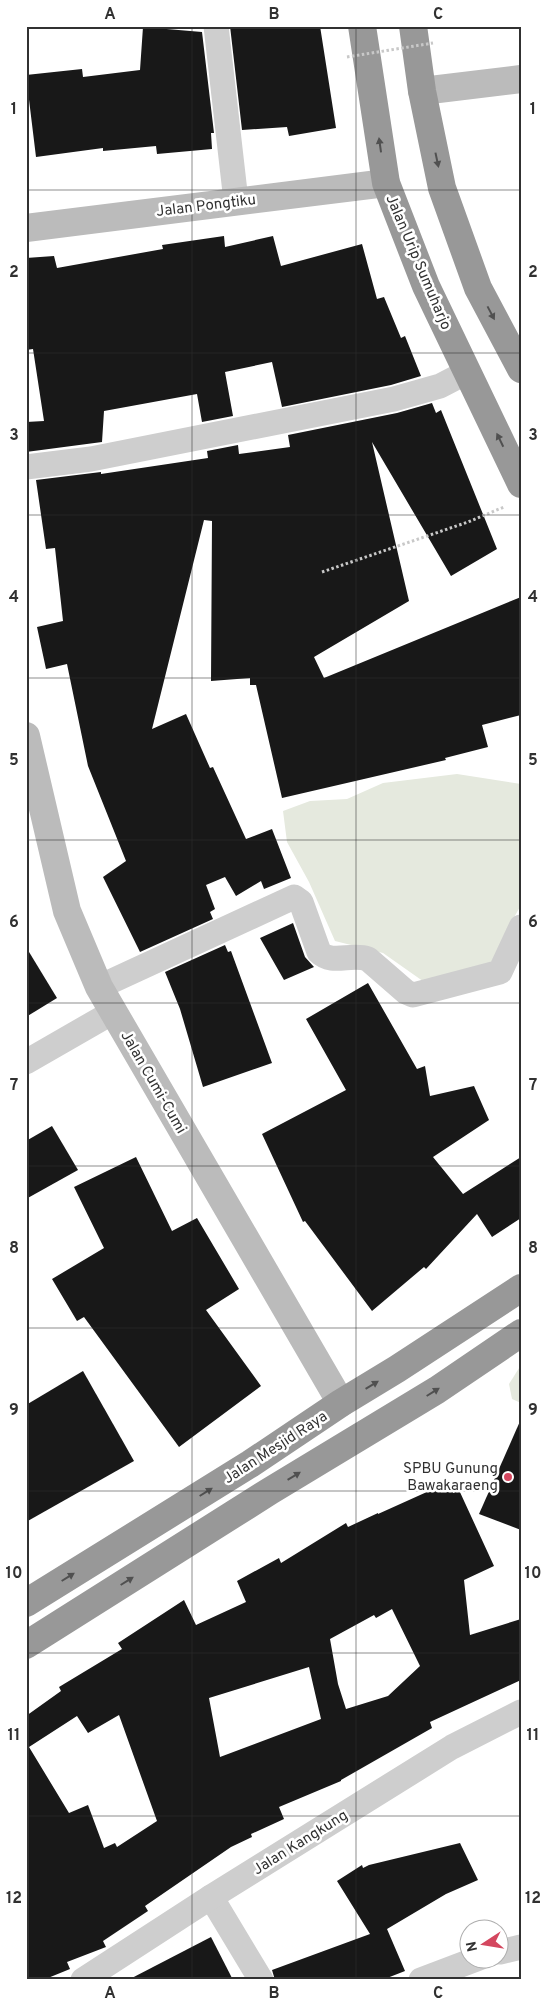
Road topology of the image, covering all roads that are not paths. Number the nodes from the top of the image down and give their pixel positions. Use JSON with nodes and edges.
{"nodes":[{"id":1,"x":216,"y":26,"type":"edge"},
{"id":2,"x":362,"y":26,"type":"edge"},
{"id":3,"x":423,"y":34,"type":"edge"},
{"id":4,"x":521,"y":79,"type":"edge"},
{"id":5,"x":422,"y":91,"type":"junction"},
{"id":6,"x":386,"y":183,"type":"junction"},
{"id":7,"x":236,"y":202,"type":"junction"},
{"id":8,"x":26,"y":228,"type":"edge"},
{"id":9,"x":521,"y":369,"type":"edge"},
{"id":10,"x":467,"y":372,"type":"junction"},
{"id":11,"x":26,"y":467,"type":"edge"},
{"id":12,"x":516,"y":494,"type":"edge"},
{"id":13,"x":26,"y":736,"type":"edge"},
{"id":14,"x":521,"y":927,"type":"edge"},
{"id":15,"x":100,"y":987,"type":"junction"},
{"id":16,"x":113,"y":1012,"type":"junction"},
{"id":17,"x":26,"y":1062,"type":"edge"},
{"id":18,"x":521,"y":1288,"type":"edge"},
{"id":19,"x":521,"y":1333,"type":"edge"},
{"id":20,"x":341,"y":1403,"type":"junction"},
{"id":21,"x":250,"y":1464,"type":"junction"},
{"id":22,"x":270,"y":1491,"type":"junction"},
{"id":23,"x":26,"y":1603,"type":"edge"},
{"id":24,"x":26,"y":1645,"type":"edge"},
{"id":25,"x":521,"y":1712,"type":"edge"},
{"id":26,"x":211,"y":1898,"type":"junction"},
{"id":27,"x":460,"y":1965,"type":"edge"},
{"id":28,"x":83,"y":1980,"type":"edge"},
{"id":29,"x":261,"y":1980,"type":"edge"},
{"id":30,"x":421,"y":1980,"type":"edge"}],
"edges":[{"from":1,"to":7,"type":"street"},
{"from":6,"to":2,"type":"highway","name":"Jalan Urip Sumuharjo","one_way":true},
{"from":3,"to":5,"type":"highway"},
{"from":4,"to":5,"type":"street"},
{"from":5,"to":9,"type":"highway","one_way":true},
{"from":6,"to":7,"type":"street","name":"Jalan Pongtiku"},
{"from":6,"to":10,"type":"highway","name":"Jalan Urip Sumuharjo"},
{"from":7,"to":8,"type":"street","name":"Jalan Pongtiku"},
{"from":10,"to":11,"type":"street"},
{"from":12,"to":10,"type":"highway","name":"Jalan Urip Sumuharjo","one_way":true},
{"from":13,"to":15,"type":"street","name":"Jalan Cumi-Cumi"},
{"from":14,"to":15,"type":"street"},
{"from":15,"to":16,"type":"street","name":"Jalan Cumi-Cumi"},
{"from":16,"to":17,"type":"street"},
{"from":16,"to":20,"type":"street","name":"Jalan Cumi-Cumi"},
{"from":20,"to":18,"type":"highway","name":"Jalan Mesjid Raya","one_way":true},
{"from":22,"to":19,"type":"highway","one_way":true},
{"from":20,"to":21,"type":"highway","name":"Jalan Mesjid Raya"},
{"from":21,"to":22,"type":"highway"},
{"from":23,"to":21,"type":"highway","name":"Jalan Mesjid Raya","one_way":true},
{"from":24,"to":22,"type":"highway","one_way":true},
{"from":25,"to":26,"type":"street","name":"Jalan Kangkung"},
{"from":26,"to":28,"type":"street","name":"Jalan Kangkung"},
{"from":26,"to":29,"type":"street"},
{"from":27,"to":30,"type":"street"}]}
